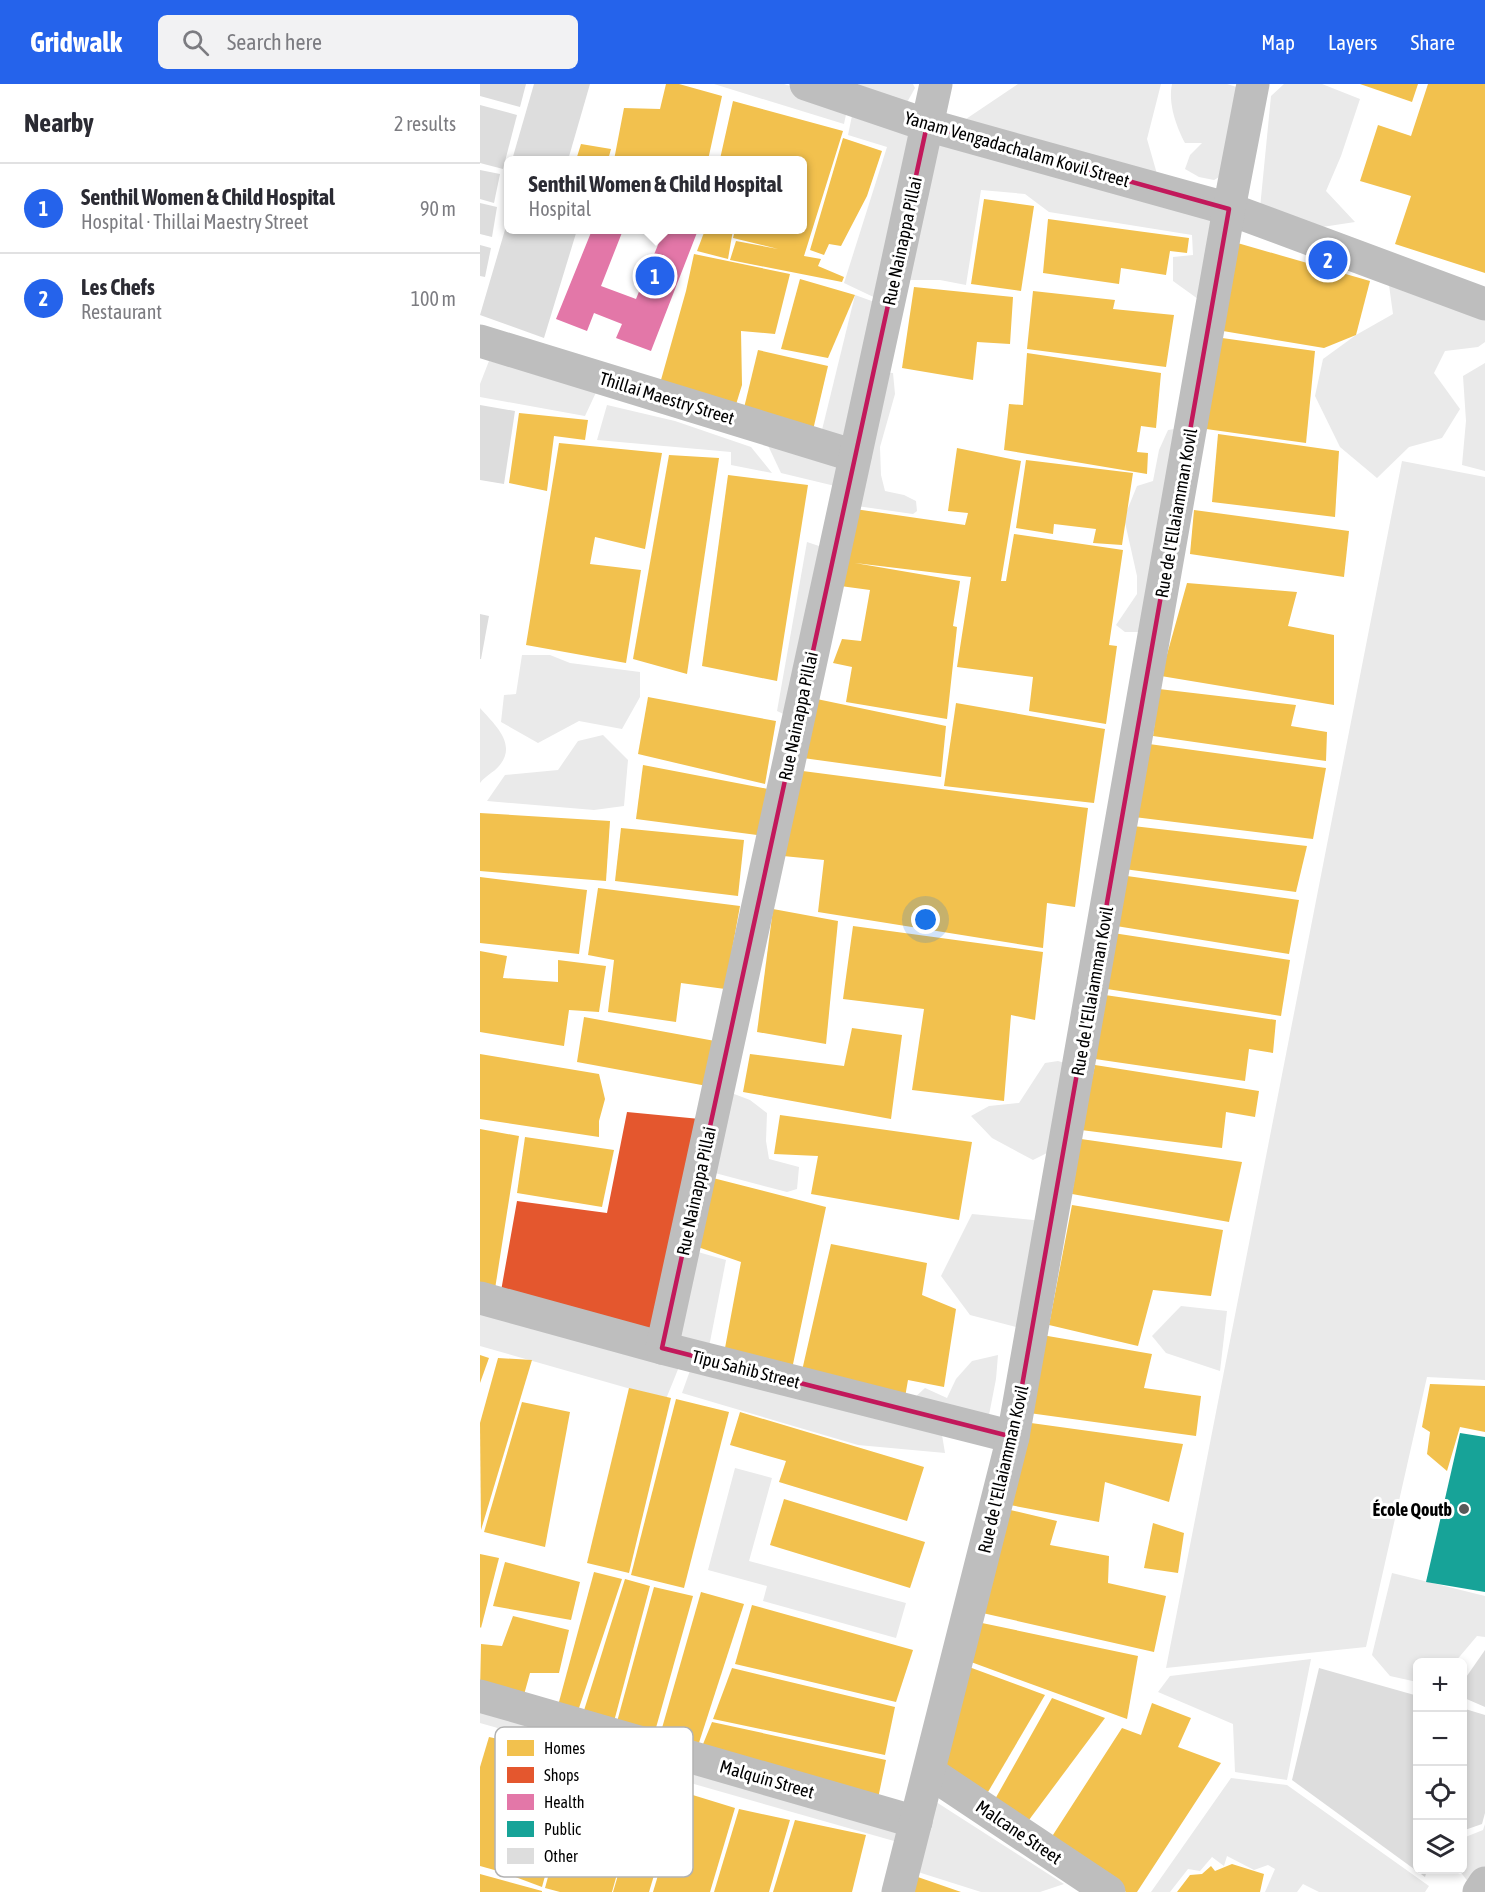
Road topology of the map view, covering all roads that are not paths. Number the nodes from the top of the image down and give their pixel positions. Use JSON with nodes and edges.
{"nodes":[{"id":1,"x":806,"y":84,"type":"edge"},
{"id":2,"x":936,"y":84,"type":"edge"},
{"id":3,"x":1253,"y":84,"type":"edge"},
{"id":4,"x":927,"y":125,"type":"junction"},
{"id":5,"x":1229,"y":209,"type":"junction"},
{"id":6,"x":1485,"y":304,"type":"edge"},
{"id":7,"x":480,"y":341,"type":"edge"},
{"id":8,"x":855,"y":456,"type":"junction"},
{"id":9,"x":480,"y":1298,"type":"edge"},
{"id":10,"x":662,"y":1348,"type":"junction"},
{"id":11,"x":1013,"y":1437,"type":"junction"},
{"id":12,"x":480,"y":1696,"type":"edge"},
{"id":13,"x":587,"y":1727,"type":"edge"},
{"id":14,"x":693,"y":1758,"type":"edge"},
{"id":15,"x":929,"y":1772,"type":"junction"},
{"id":16,"x":916,"y":1822,"type":"junction"},
{"id":17,"x":1485,"y":1883,"type":"edge"},
{"id":18,"x":898,"y":1892,"type":"edge"},
{"id":19,"x":1109,"y":1892,"type":"edge"},
{"id":20,"x":1479,"y":1892,"type":"edge"}],
"edges":[{"from":1,"to":4,"type":"street","name":"Yanam Vengadachalam Kovil Street"},
{"from":2,"to":4,"type":"street","name":"Rue Nainappa Pillai"},
{"from":3,"to":5,"type":"street","name":"Rue de l'Ellaiamman Kovil"},
{"from":4,"to":5,"type":"street","name":"Yanam Vengadachalam Kovil Street"},
{"from":4,"to":8,"type":"street","name":"Rue Nainappa Pillai"},
{"from":5,"to":6,"type":"street","name":"Yanam Vengadachalam Kovil Street"},
{"from":5,"to":11,"type":"street","name":"Rue de l'Ellaiamman Kovil"},
{"from":7,"to":8,"type":"street","name":"Thillai Maestry Street"},
{"from":8,"to":10,"type":"street","name":"Rue Nainappa Pillai"},
{"from":9,"to":10,"type":"street","name":"Tipu Sahib Street"},
{"from":10,"to":11,"type":"street","name":"Tipu Sahib Street"},
{"from":11,"to":15,"type":"street","name":"Rue de l'Ellaiamman Kovil"},
{"from":12,"to":13,"type":"street","name":"Malquin Street"},
{"from":14,"to":16,"type":"street","name":"Malquin Street"},
{"from":15,"to":16,"type":"street","name":"Rue de l'Ellaiamman Kovil"},
{"from":15,"to":19,"type":"street","name":"Malcane Street"},
{"from":16,"to":18,"type":"street","name":"Rue de l'Ellaiamman Kovil"},
{"from":17,"to":20,"type":"street"}]}
